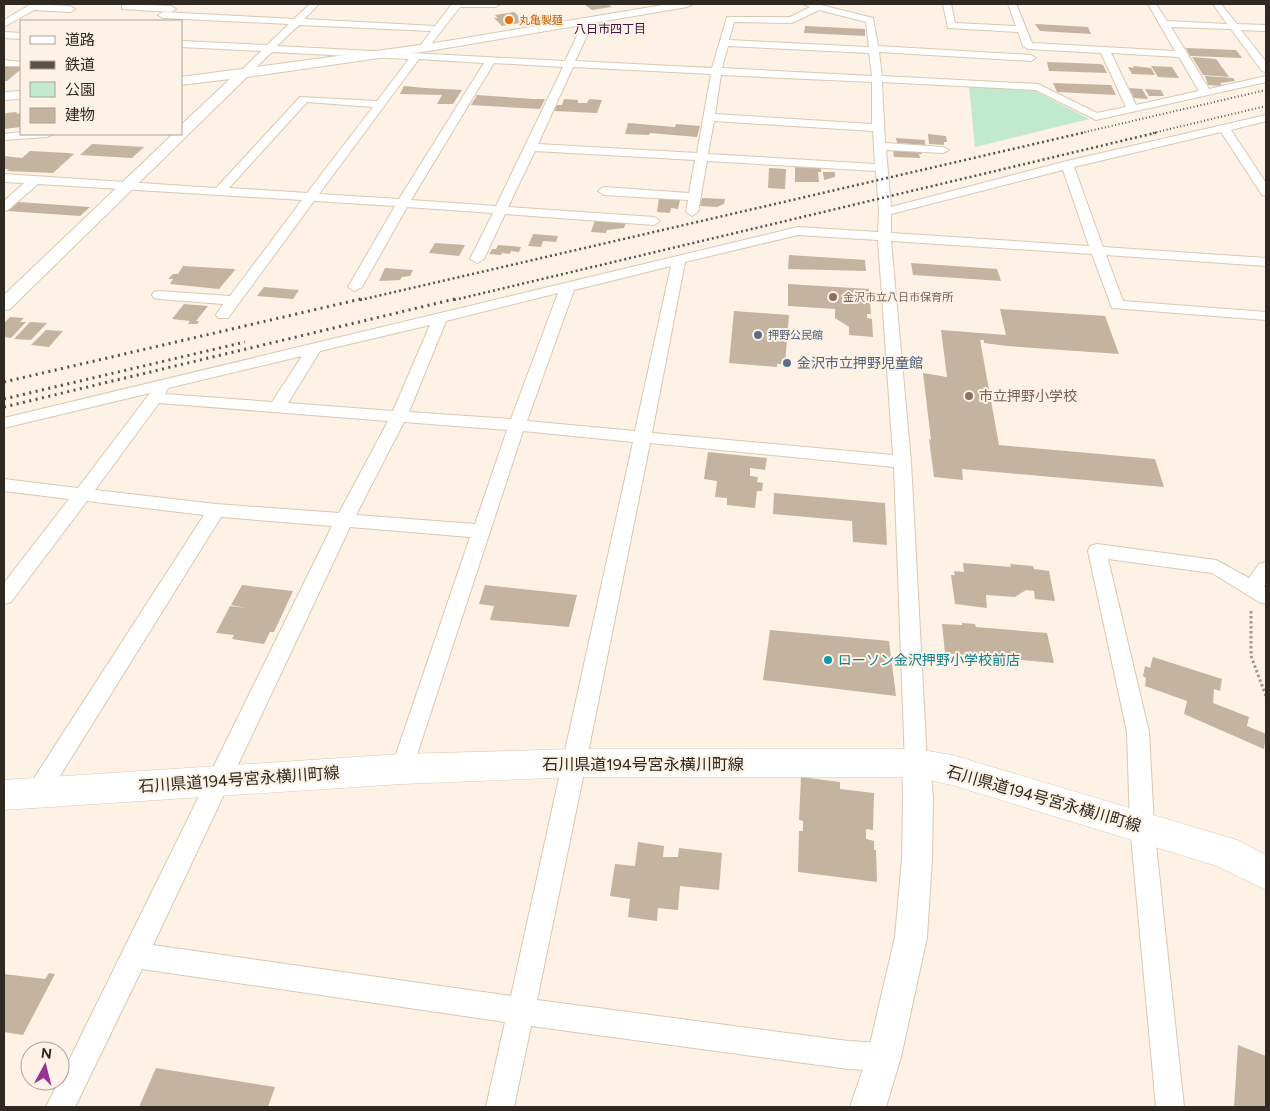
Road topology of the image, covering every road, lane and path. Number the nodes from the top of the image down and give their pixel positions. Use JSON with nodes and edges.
{"nodes":[{"id":1,"x":315,"y":4,"type":"edge"},
{"id":2,"x":457,"y":4,"type":"edge"},
{"id":3,"x":496,"y":4,"type":"edge"},
{"id":4,"x":687,"y":4,"type":"edge"},
{"id":5,"x":807,"y":4,"type":"edge"},
{"id":6,"x":947,"y":4,"type":"edge"},
{"id":7,"x":1012,"y":4,"type":"edge"},
{"id":8,"x":1152,"y":4,"type":"edge"},
{"id":9,"x":1217,"y":4,"type":"edge"},
{"id":10,"x":33,"y":6,"type":"edge"},
{"id":11,"x":125,"y":7,"type":"dead end"},
{"id":12,"x":818,"y":7,"type":"junction"},
{"id":13,"x":12,"y":8,"type":"dead end"},
{"id":14,"x":70,"y":9,"type":"dead end"},
{"id":15,"x":167,"y":12,"type":"edge"},
{"id":16,"x":590,"y":21,"type":"junction"},
{"id":17,"x":296,"y":22,"type":"junction"},
{"id":18,"x":4,"y":24,"type":"edge"},
{"id":19,"x":1164,"y":24,"type":"junction"},
{"id":20,"x":1234,"y":27,"type":"junction"},
{"id":21,"x":1266,"y":28,"type":"edge"},
{"id":22,"x":438,"y":29,"type":"junction"},
{"id":23,"x":1022,"y":29,"type":"junction"},
{"id":24,"x":4,"y":35,"type":"edge"},
{"id":25,"x":20,"y":36,"type":"edge"},
{"id":26,"x":724,"y":43,"type":"junction"},
{"id":27,"x":182,"y":44,"type":"edge"},
{"id":28,"x":425,"y":46,"type":"junction"},
{"id":29,"x":1028,"y":46,"type":"junction"},
{"id":30,"x":269,"y":49,"type":"junction"},
{"id":31,"x":874,"y":50,"type":"junction"},
{"id":32,"x":1105,"y":50,"type":"junction"},
{"id":33,"x":376,"y":54,"type":"junction"},
{"id":34,"x":1181,"y":54,"type":"junction"},
{"id":35,"x":416,"y":56,"type":"junction"},
{"id":36,"x":491,"y":60,"type":"junction"},
{"id":37,"x":4,"y":63,"type":"edge"},
{"id":38,"x":18,"y":64,"type":"dead end"},
{"id":39,"x":569,"y":64,"type":"junction"},
{"id":40,"x":1266,"y":69,"type":"edge"},
{"id":41,"x":717,"y":70,"type":"junction"},
{"id":42,"x":1034,"y":73,"type":"junction"},
{"id":43,"x":243,"y":74,"type":"junction"},
{"id":44,"x":877,"y":79,"type":"junction"},
{"id":45,"x":1266,"y":79,"type":"edge"},
{"id":46,"x":182,"y":81,"type":"edge"},
{"id":47,"x":1206,"y":93,"type":"junction"},
{"id":48,"x":20,"y":95,"type":"edge"},
{"id":49,"x":4,"y":96,"type":"edge"},
{"id":50,"x":379,"y":104,"type":"junction"},
{"id":51,"x":1132,"y":110,"type":"junction"},
{"id":52,"x":709,"y":117,"type":"junction"},
{"id":53,"x":1266,"y":118,"type":"edge"},
{"id":54,"x":878,"y":128,"type":"junction"},
{"id":55,"x":1224,"y":128,"type":"junction"},
{"id":56,"x":182,"y":132,"type":"edge"},
{"id":57,"x":33,"y":135,"type":"edge"},
{"id":58,"x":179,"y":135,"type":"edge"},
{"id":59,"x":4,"y":137,"type":"edge"},
{"id":60,"x":880,"y":146,"type":"junction"},
{"id":61,"x":531,"y":147,"type":"junction"},
{"id":62,"x":943,"y":150,"type":"dead end"},
{"id":63,"x":702,"y":157,"type":"junction"},
{"id":64,"x":1068,"y":165,"type":"junction"},
{"id":65,"x":882,"y":168,"type":"junction"},
{"id":66,"x":4,"y":178,"type":"edge"},
{"id":67,"x":35,"y":180,"type":"junction"},
{"id":68,"x":127,"y":186,"type":"junction"},
{"id":69,"x":604,"y":191,"type":"dead end"},
{"id":70,"x":219,"y":192,"type":"junction"},
{"id":71,"x":1266,"y":192,"type":"edge"},
{"id":72,"x":694,"y":196,"type":"junction"},
{"id":73,"x":310,"y":197,"type":"junction"},
{"id":74,"x":403,"y":203,"type":"junction"},
{"id":75,"x":4,"y":207,"type":"edge"},
{"id":76,"x":500,"y":210,"type":"junction"},
{"id":77,"x":692,"y":212,"type":"dead end"},
{"id":78,"x":885,"y":212,"type":"junction"},
{"id":79,"x":654,"y":221,"type":"dead end"},
{"id":80,"x":884,"y":235,"type":"junction"},
{"id":81,"x":1098,"y":250,"type":"junction"},
{"id":82,"x":477,"y":259,"type":"dead end"},
{"id":83,"x":679,"y":260,"type":"junction"},
{"id":84,"x":1266,"y":262,"type":"edge"},
{"id":85,"x":568,"y":286,"type":"junction"},
{"id":86,"x":355,"y":287,"type":"dead end"},
{"id":87,"x":159,"y":295,"type":"dead end"},
{"id":88,"x":234,"y":300,"type":"junction"},
{"id":89,"x":4,"y":305,"type":"edge"},
{"id":90,"x":223,"y":315,"type":"dead end"},
{"id":91,"x":1266,"y":316,"type":"edge"},
{"id":92,"x":440,"y":318,"type":"junction"},
{"id":93,"x":315,"y":347,"type":"junction"},
{"id":94,"x":159,"y":392,"type":"junction"},
{"id":95,"x":277,"y":407,"type":"junction"},
{"id":96,"x":399,"y":416,"type":"junction"},
{"id":97,"x":5,"y":424,"type":"edge"},
{"id":98,"x":517,"y":425,"type":"junction"},
{"id":99,"x":642,"y":437,"type":"junction"},
{"id":100,"x":902,"y":462,"type":"junction"},
{"id":101,"x":4,"y":486,"type":"edge"},
{"id":102,"x":81,"y":495,"type":"junction"},
{"id":103,"x":216,"y":510,"type":"junction"},
{"id":104,"x":344,"y":520,"type":"junction"},
{"id":105,"x":481,"y":531,"type":"junction"},
{"id":106,"x":1266,"y":569,"type":"edge"},
{"id":107,"x":1259,"y":593,"type":"edge"},
{"id":108,"x":4,"y":598,"type":"edge"},
{"id":109,"x":1266,"y":696,"type":"edge"},
{"id":110,"x":575,"y":763,"type":"junction"},
{"id":111,"x":916,"y":763,"type":"junction"},
{"id":112,"x":402,"y":769,"type":"junction"},
{"id":113,"x":218,"y":780,"type":"junction"},
{"id":114,"x":37,"y":792,"type":"junction"},
{"id":115,"x":4,"y":795,"type":"edge"},
{"id":116,"x":1142,"y":826,"type":"junction"},
{"id":117,"x":1266,"y":873,"type":"edge"},
{"id":118,"x":135,"y":955,"type":"junction"},
{"id":119,"x":521,"y":1011,"type":"junction"},
{"id":120,"x":884,"y":1056,"type":"junction"},
{"id":121,"x":60,"y":1107,"type":"edge"},
{"id":122,"x":500,"y":1107,"type":"edge"},
{"id":123,"x":868,"y":1107,"type":"edge"},
{"id":124,"x":1170,"y":1107,"type":"edge"}],
"edges":[{"from":1,"to":17,"type":"street"},
{"from":2,"to":3,"type":"street"},
{"from":2,"to":22,"type":"street"},
{"from":4,"to":16,"type":"street"},
{"from":5,"to":12,"type":"street"},
{"from":6,"to":23,"type":"street"},
{"from":7,"to":23,"type":"street"},
{"from":8,"to":19,"type":"street"},
{"from":9,"to":20,"type":"street"},
{"from":10,"to":13,"type":"street"},
{"from":10,"to":14,"type":"street"},
{"from":10,"to":18,"type":"street"},
{"from":11,"to":15,"type":"street"},
{"from":12,"to":26,"type":"street"},
{"from":12,"to":31,"type":"street"},
{"from":15,"to":17,"type":"street"},
{"from":16,"to":28,"type":"street"},
{"from":16,"to":39,"type":"street"},
{"from":17,"to":22,"type":"street"},
{"from":17,"to":30,"type":"street"},
{"from":19,"to":20,"type":"street"},
{"from":19,"to":34,"type":"street"},
{"from":20,"to":21,"type":"street"},
{"from":20,"to":40,"type":"street"},
{"from":22,"to":28,"type":"street"},
{"from":23,"to":29,"type":"street"},
{"from":24,"to":25,"type":"street"},
{"from":26,"to":31,"type":"street"},
{"from":26,"to":41,"type":"street"},
{"from":27,"to":30,"type":"street"},
{"from":28,"to":33,"type":"street"},
{"from":29,"to":32,"type":"street"},
{"from":29,"to":42,"type":"street"},
{"from":30,"to":33,"type":"street"},
{"from":30,"to":43,"type":"street"},
{"from":31,"to":42,"type":"street"},
{"from":31,"to":44,"type":"street"},
{"from":32,"to":34,"type":"street"},
{"from":32,"to":51,"type":"street"},
{"from":33,"to":35,"type":"street"},
{"from":33,"to":43,"type":"street"},
{"from":34,"to":47,"type":"street"},
{"from":35,"to":36,"type":"street"},
{"from":35,"to":50,"type":"street"},
{"from":36,"to":39,"type":"street"},
{"from":36,"to":74,"type":"street"},
{"from":37,"to":38,"type":"street"},
{"from":39,"to":41,"type":"street"},
{"from":39,"to":61,"type":"street"},
{"from":41,"to":44,"type":"street"},
{"from":41,"to":52,"type":"street"},
{"from":42,"to":44,"type":"street"},
{"from":42,"to":51,"type":"street"},
{"from":43,"to":46,"type":"street"},
{"from":43,"to":56,"type":"street"},
{"from":44,"to":54,"type":"street"},
{"from":45,"to":47,"type":"street"},
{"from":47,"to":51,"type":"street"},
{"from":48,"to":49,"type":"street"},
{"from":50,"to":70,"type":"street"},
{"from":50,"to":73,"type":"street"},
{"from":52,"to":54,"type":"street"},
{"from":52,"to":63,"type":"street"},
{"from":53,"to":55,"type":"street"},
{"from":54,"to":60,"type":"street"},
{"from":55,"to":64,"type":"street"},
{"from":55,"to":71,"type":"street"},
{"from":57,"to":59,"type":"street"},
{"from":58,"to":68,"type":"street"},
{"from":60,"to":62,"type":"street"},
{"from":60,"to":65,"type":"street"},
{"from":61,"to":63,"type":"street"},
{"from":61,"to":76,"type":"street"},
{"from":63,"to":65,"type":"street"},
{"from":63,"to":72,"type":"street"},
{"from":64,"to":78,"type":"street"},
{"from":64,"to":81,"type":"street"},
{"from":65,"to":78,"type":"street"},
{"from":66,"to":67,"type":"street"},
{"from":67,"to":68,"type":"street"},
{"from":67,"to":75,"type":"street"},
{"from":68,"to":70,"type":"street"},
{"from":68,"to":89,"type":"street"},
{"from":69,"to":72,"type":"street"},
{"from":70,"to":73,"type":"street"},
{"from":72,"to":77,"type":"street"},
{"from":73,"to":74,"type":"street"},
{"from":73,"to":88,"type":"street"},
{"from":74,"to":76,"type":"street"},
{"from":74,"to":86,"type":"street"},
{"from":76,"to":79,"type":"street"},
{"from":76,"to":82,"type":"street"},
{"from":78,"to":80,"type":"street"},
{"from":80,"to":81,"type":"street"},
{"from":80,"to":83,"type":"street"},
{"from":80,"to":100,"type":"street"},
{"from":81,"to":84,"type":"street"},
{"from":81,"to":91,"type":"street"},
{"from":83,"to":85,"type":"street"},
{"from":83,"to":99,"type":"street"},
{"from":85,"to":92,"type":"street"},
{"from":85,"to":98,"type":"street"},
{"from":87,"to":88,"type":"street"},
{"from":88,"to":90,"type":"street"},
{"from":92,"to":93,"type":"street"},
{"from":92,"to":96,"type":"street"},
{"from":93,"to":94,"type":"street"},
{"from":93,"to":95,"type":"street"},
{"from":94,"to":95,"type":"street"},
{"from":94,"to":97,"type":"street"},
{"from":94,"to":102,"type":"street"},
{"from":95,"to":96,"type":"street"},
{"from":96,"to":98,"type":"street"},
{"from":96,"to":104,"type":"street"},
{"from":98,"to":99,"type":"street"},
{"from":98,"to":105,"type":"street"},
{"from":99,"to":100,"type":"street"},
{"from":99,"to":110,"type":"street"},
{"from":100,"to":111,"type":"street"},
{"from":101,"to":102,"type":"street"},
{"from":102,"to":103,"type":"street"},
{"from":102,"to":108,"type":"street"},
{"from":103,"to":104,"type":"street"},
{"from":103,"to":114,"type":"street"},
{"from":104,"to":105,"type":"street"},
{"from":104,"to":113,"type":"street"},
{"from":105,"to":112,"type":"street"},
{"from":106,"to":107,"type":"street"},
{"from":107,"to":109,"type":"path"},
{"from":107,"to":116,"type":"street"},
{"from":110,"to":111,"type":"main road","name":"石川県道194号宮永横川町線"},
{"from":110,"to":112,"type":"main road","name":"石川県道194号宮永横川町線"},
{"from":110,"to":119,"type":"street"},
{"from":111,"to":116,"type":"main road","name":"石川県道194号宮永横川町線"},
{"from":111,"to":120,"type":"street"},
{"from":112,"to":113,"type":"main road","name":"石川県道194号宮永横川町線"},
{"from":113,"to":114,"type":"main road","name":"石川県道194号宮永横川町線"},
{"from":113,"to":118,"type":"street"},
{"from":114,"to":115,"type":"main road","name":"石川県道194号宮永横川町線"},
{"from":116,"to":117,"type":"main road","name":"石川県道194号宮永横川町線"},
{"from":116,"to":124,"type":"street"},
{"from":118,"to":119,"type":"street"},
{"from":118,"to":121,"type":"street"},
{"from":119,"to":120,"type":"street"},
{"from":119,"to":122,"type":"street"},
{"from":120,"to":123,"type":"street"}]}
